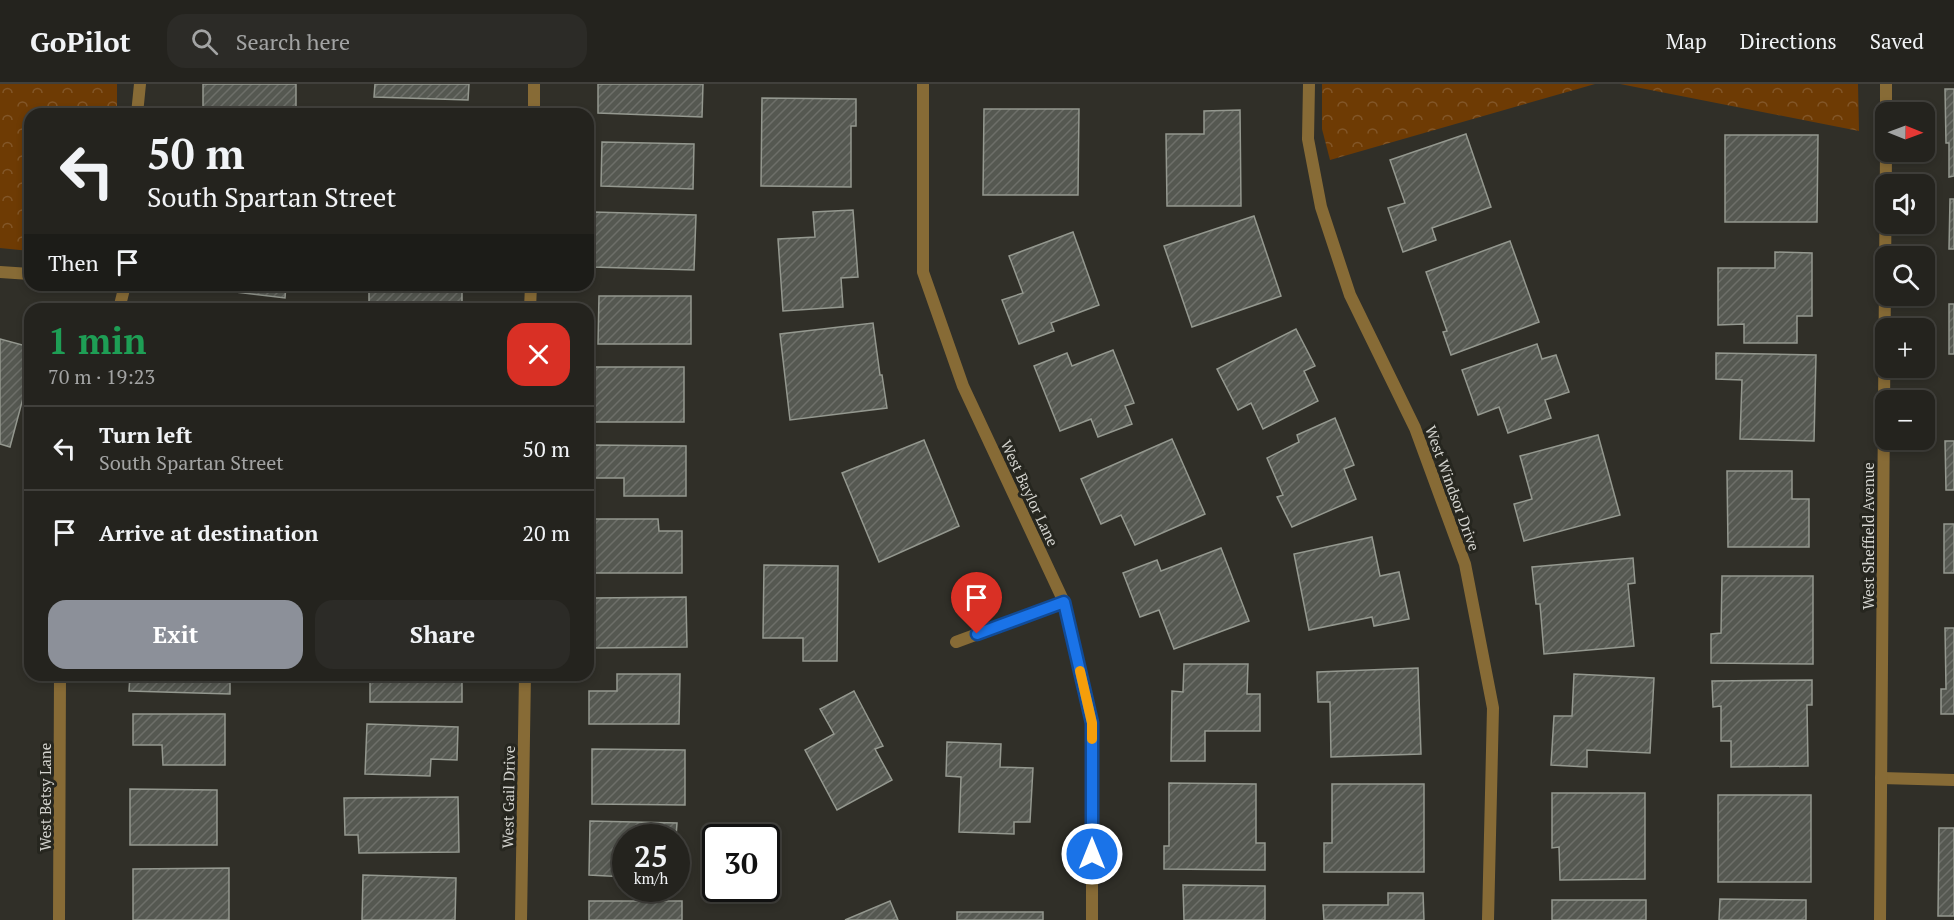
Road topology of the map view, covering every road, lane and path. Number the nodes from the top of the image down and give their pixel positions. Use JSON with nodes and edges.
{"nodes":[{"id":1,"x":140,"y":84,"type":"edge"},
{"id":2,"x":534,"y":84,"type":"edge"},
{"id":3,"x":922,"y":84,"type":"edge"},
{"id":4,"x":1309,"y":84,"type":"edge"},
{"id":5,"x":1886,"y":84,"type":"edge"},
{"id":6,"x":1886,"y":102,"type":"edge"},
{"id":7,"x":138,"y":108,"type":"edge"},
{"id":8,"x":534,"y":108,"type":"edge"},
{"id":9,"x":1886,"y":162,"type":"edge"},
{"id":10,"x":0,"y":273,"type":"edge"},
{"id":11,"x":24,"y":274,"type":"edge"},
{"id":12,"x":1064,"y":602,"type":"junction"},
{"id":13,"x":956,"y":642,"type":"dead end"},
{"id":14,"x":60,"y":681,"type":"edge"},
{"id":15,"x":525,"y":681,"type":"edge"},
{"id":16,"x":1881,"y":778,"type":"junction"},
{"id":17,"x":1954,"y":780,"type":"edge"},
{"id":18,"x":59,"y":920,"type":"edge"},
{"id":19,"x":521,"y":920,"type":"edge"},
{"id":20,"x":1092,"y":920,"type":"edge"},
{"id":21,"x":1488,"y":920,"type":"edge"},
{"id":22,"x":1880,"y":920,"type":"edge"}],
"edges":[{"from":1,"to":7,"type":"street"},
{"from":2,"to":8,"type":"street"},
{"from":3,"to":12,"type":"street","name":"West Baylor Lane"},
{"from":4,"to":21,"type":"street","name":"West Windsor Drive"},
{"from":5,"to":6,"type":"street"},
{"from":9,"to":16,"type":"street","name":"West Sheffield Avenue"},
{"from":10,"to":11,"type":"street"},
{"from":12,"to":13,"type":"street"},
{"from":12,"to":20,"type":"street","name":"West Baylor Lane"},
{"from":14,"to":18,"type":"street","name":"West Betsy Lane"},
{"from":15,"to":19,"type":"street","name":"West Gail Drive"},
{"from":16,"to":17,"type":"street"},
{"from":16,"to":22,"type":"street","name":"West Sheffield Avenue"}]}
